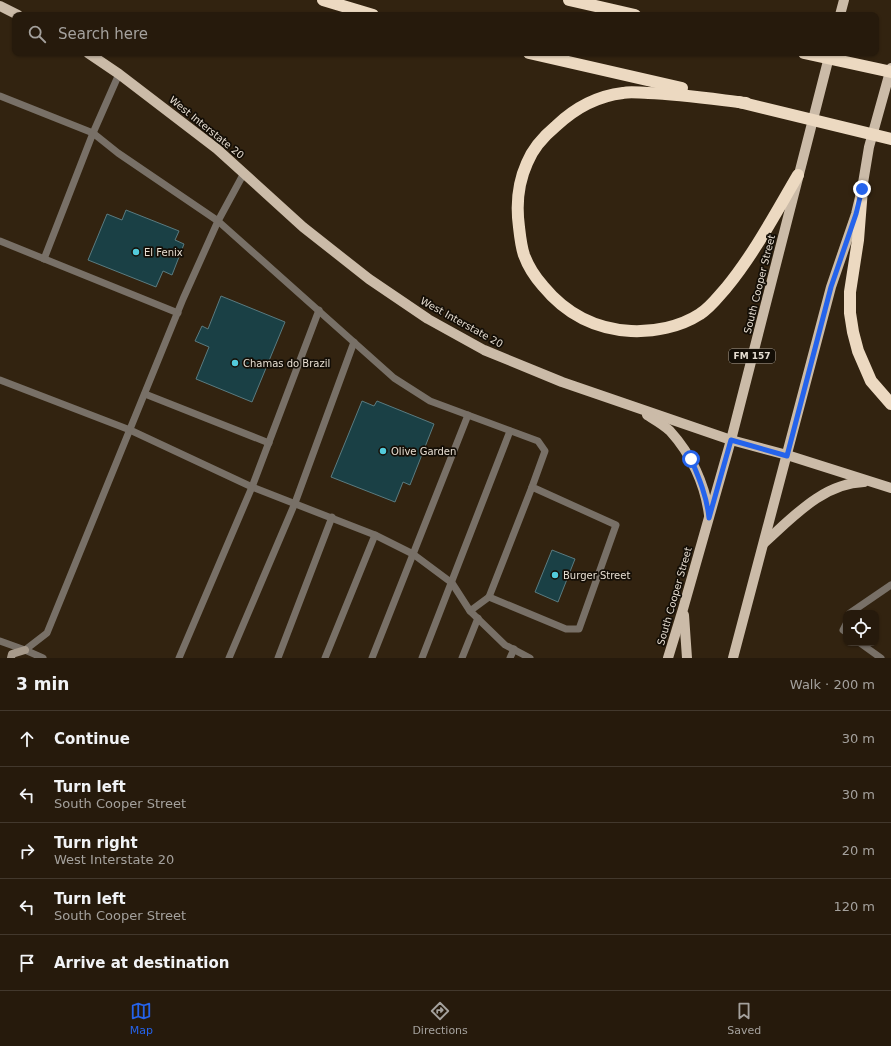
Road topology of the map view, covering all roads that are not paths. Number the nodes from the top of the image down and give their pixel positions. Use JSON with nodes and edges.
{"nodes":[{"id":1,"x":323,"y":0,"type":"edge"},
{"id":2,"x":569,"y":0,"type":"edge"},
{"id":3,"x":844,"y":0,"type":"edge"},
{"id":4,"x":0,"y":6,"type":"edge"},
{"id":5,"x":12,"y":12,"type":"edge"},
{"id":6,"x":363,"y":12,"type":"edge"},
{"id":7,"x":622,"y":12,"type":"edge"},
{"id":8,"x":841,"y":12,"type":"edge"},
{"id":9,"x":92,"y":56,"type":"edge"},
{"id":10,"x":542,"y":56,"type":"edge"},
{"id":11,"x":818,"y":56,"type":"edge"},
{"id":12,"x":829,"y":56,"type":"edge"},
{"id":13,"x":891,"y":68,"type":"edge"},
{"id":14,"x":891,"y":72,"type":"edge"},
{"id":15,"x":119,"y":74,"type":"junction"},
{"id":16,"x":0,"y":96,"type":"edge"},
{"id":17,"x":746,"y":103,"type":"junction"},
{"id":18,"x":93,"y":133,"type":"junction"},
{"id":19,"x":891,"y":138,"type":"edge"},
{"id":20,"x":244,"y":173,"type":"junction"},
{"id":21,"x":798,"y":175,"type":"junction"},
{"id":22,"x":862,"y":189,"type":"junction"},
{"id":23,"x":218,"y":221,"type":"junction"},
{"id":24,"x":0,"y":241,"type":"edge"},
{"id":25,"x":44,"y":259,"type":"junction"},
{"id":26,"x":319,"y":310,"type":"junction"},
{"id":27,"x":178,"y":313,"type":"junction"},
{"id":28,"x":354,"y":342,"type":"junction"},
{"id":29,"x":0,"y":380,"type":"edge"},
{"id":30,"x":145,"y":394,"type":"junction"},
{"id":31,"x":891,"y":404,"type":"edge"},
{"id":32,"x":636,"y":407,"type":"junction"},
{"id":33,"x":468,"y":415,"type":"junction"},
{"id":34,"x":130,"y":430,"type":"junction"},
{"id":35,"x":510,"y":431,"type":"junction"},
{"id":36,"x":731,"y":440,"type":"junction"},
{"id":37,"x":269,"y":444,"type":"junction"},
{"id":38,"x":787,"y":456,"type":"junction"},
{"id":39,"x":871,"y":482,"type":"junction"},
{"id":40,"x":532,"y":486,"type":"junction"},
{"id":41,"x":252,"y":487,"type":"junction"},
{"id":42,"x":891,"y":488,"type":"edge"},
{"id":43,"x":295,"y":503,"type":"junction"},
{"id":44,"x":332,"y":517,"type":"junction"},
{"id":45,"x":709,"y":518,"type":"junction"},
{"id":46,"x":375,"y":535,"type":"junction"},
{"id":47,"x":764,"y":543,"type":"junction"},
{"id":48,"x":413,"y":554,"type":"junction"},
{"id":49,"x":452,"y":583,"type":"junction"},
{"id":50,"x":891,"y":585,"type":"edge"},
{"id":51,"x":489,"y":597,"type":"junction"},
{"id":52,"x":684,"y":609,"type":"junction"},
{"id":53,"x":854,"y":610,"type":"edge"},
{"id":54,"x":470,"y":611,"type":"junction"},
{"id":55,"x":478,"y":618,"type":"junction"},
{"id":56,"x":0,"y":640,"type":"edge"},
{"id":57,"x":864,"y":646,"type":"edge"},
{"id":58,"x":514,"y":649,"type":"junction"},
{"id":59,"x":25,"y":650,"type":"junction"},
{"id":60,"x":11,"y":658,"type":"edge"},
{"id":61,"x":43,"y":658,"type":"edge"},
{"id":62,"x":179,"y":658,"type":"edge"},
{"id":63,"x":229,"y":658,"type":"edge"},
{"id":64,"x":278,"y":658,"type":"edge"},
{"id":65,"x":325,"y":658,"type":"edge"},
{"id":66,"x":372,"y":658,"type":"edge"},
{"id":67,"x":422,"y":658,"type":"edge"},
{"id":68,"x":462,"y":658,"type":"edge"},
{"id":69,"x":510,"y":658,"type":"edge"},
{"id":70,"x":530,"y":658,"type":"edge"},
{"id":71,"x":668,"y":658,"type":"edge"},
{"id":72,"x":687,"y":658,"type":"edge"},
{"id":73,"x":734,"y":658,"type":"edge"},
{"id":74,"x":881,"y":658,"type":"edge"}],
"edges":[{"from":1,"to":6,"type":"highway"},
{"from":2,"to":7,"type":"highway"},
{"from":3,"to":8,"type":"main road"},
{"from":4,"to":5,"type":"main road"},
{"from":9,"to":15,"type":"main road","name":"West Interstate 20"},
{"from":10,"to":17,"type":"highway"},
{"from":11,"to":14,"type":"highway"},
{"from":12,"to":21,"type":"main road","name":"South Cooper Street","number":"FM 157"},
{"from":13,"to":22,"type":"main road"},
{"from":15,"to":18,"type":"lane"},
{"from":15,"to":20,"type":"main road","name":"West Interstate 20"},
{"from":16,"to":18,"type":"lane"},
{"from":17,"to":19,"type":"highway"},
{"from":17,"to":21,"type":"highway"},
{"from":18,"to":23,"type":"lane"},
{"from":18,"to":25,"type":"lane"},
{"from":20,"to":23,"type":"lane"},
{"from":20,"to":32,"type":"main road","name":"West Interstate 20"},
{"from":21,"to":36,"type":"main road","name":"South Cooper Street","number":"FM 157"},
{"from":22,"to":31,"type":"highway"},
{"from":22,"to":38,"type":"main road"},
{"from":23,"to":26,"type":"lane"},
{"from":23,"to":27,"type":"lane"},
{"from":24,"to":25,"type":"lane"},
{"from":25,"to":27,"type":"lane"},
{"from":26,"to":28,"type":"lane"},
{"from":26,"to":37,"type":"lane"},
{"from":27,"to":30,"type":"lane"},
{"from":28,"to":33,"type":"lane"},
{"from":28,"to":43,"type":"lane"},
{"from":29,"to":34,"type":"lane"},
{"from":30,"to":34,"type":"lane"},
{"from":30,"to":37,"type":"lane"},
{"from":32,"to":36,"type":"main road","name":"West Interstate 20"},
{"from":32,"to":45,"type":"main road"},
{"from":33,"to":35,"type":"lane"},
{"from":33,"to":48,"type":"lane"},
{"from":34,"to":41,"type":"lane"},
{"from":34,"to":59,"type":"lane"},
{"from":35,"to":40,"type":"lane"},
{"from":35,"to":49,"type":"lane"},
{"from":36,"to":38,"type":"main road","name":"West Interstate 20"},
{"from":36,"to":45,"type":"main road","name":"South Cooper Street","number":"FM 157"},
{"from":37,"to":41,"type":"lane"},
{"from":38,"to":39,"type":"main road","name":"West Interstate 20"},
{"from":38,"to":47,"type":"main road"},
{"from":39,"to":42,"type":"main road","name":"West Interstate 20"},
{"from":39,"to":47,"type":"main road"},
{"from":40,"to":51,"type":"lane"},
{"from":40,"to":51,"type":"lane"},
{"from":41,"to":43,"type":"lane"},
{"from":41,"to":62,"type":"lane"},
{"from":43,"to":44,"type":"lane"},
{"from":43,"to":63,"type":"lane"},
{"from":44,"to":46,"type":"lane"},
{"from":44,"to":64,"type":"lane"},
{"from":45,"to":52,"type":"main road","name":"South Cooper Street","number":"FM 157"},
{"from":46,"to":48,"type":"lane"},
{"from":46,"to":65,"type":"lane"},
{"from":47,"to":73,"type":"main road"},
{"from":48,"to":49,"type":"lane"},
{"from":48,"to":66,"type":"lane"},
{"from":49,"to":54,"type":"lane"},
{"from":49,"to":67,"type":"lane"},
{"from":50,"to":53,"type":"lane"},
{"from":51,"to":54,"type":"lane"},
{"from":52,"to":71,"type":"main road","name":"South Cooper Street","number":"FM 157"},
{"from":52,"to":72,"type":"main road"},
{"from":54,"to":55,"type":"lane"},
{"from":55,"to":58,"type":"lane"},
{"from":55,"to":68,"type":"lane"},
{"from":56,"to":59,"type":"lane"},
{"from":57,"to":74,"type":"lane"},
{"from":58,"to":69,"type":"lane"},
{"from":58,"to":70,"type":"lane"},
{"from":59,"to":60,"type":"street"},
{"from":59,"to":61,"type":"lane"}]}
